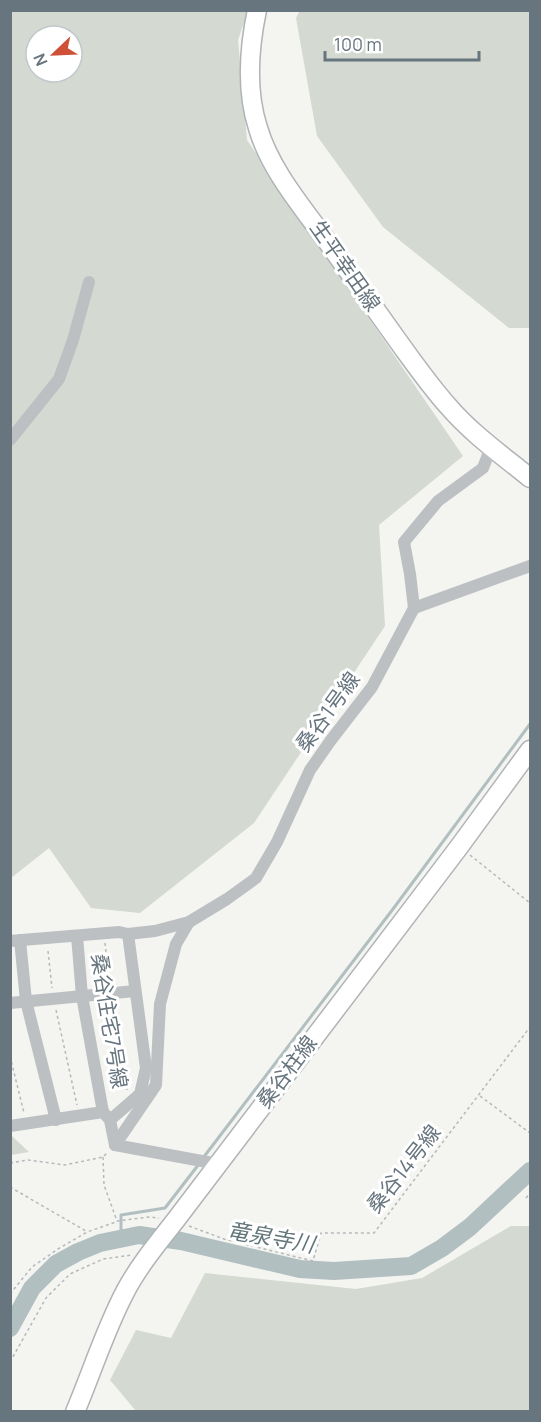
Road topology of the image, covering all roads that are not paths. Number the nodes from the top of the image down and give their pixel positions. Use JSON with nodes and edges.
{"nodes":[{"id":1,"x":257,"y":10,"type":"edge"},
{"id":2,"x":89,"y":282,"type":"dead end"},
{"id":3,"x":10,"y":440,"type":"edge"},
{"id":4,"x":491,"y":447,"type":"junction"},
{"id":5,"x":531,"y":478,"type":"edge"},
{"id":6,"x":531,"y":566,"type":"edge"},
{"id":7,"x":414,"y":608,"type":"junction"},
{"id":8,"x":530,"y":754,"type":"edge"},
{"id":9,"x":189,"y":922,"type":"junction"},
{"id":10,"x":128,"y":934,"type":"junction"},
{"id":11,"x":77,"y":936,"type":"junction"},
{"id":12,"x":15,"y":940,"type":"edge"},
{"id":13,"x":135,"y":991,"type":"junction"},
{"id":14,"x":82,"y":996,"type":"junction"},
{"id":15,"x":26,"y":1001,"type":"junction"},
{"id":16,"x":10,"y":1003,"type":"edge"},
{"id":17,"x":106,"y":1116,"type":"junction"},
{"id":18,"x":56,"y":1120,"type":"junction"},
{"id":19,"x":10,"y":1126,"type":"edge"},
{"id":20,"x":115,"y":1145,"type":"junction"},
{"id":21,"x":218,"y":1164,"type":"junction"},
{"id":22,"x":75,"y":1412,"type":"edge"}],
"edges":[{"from":1,"to":4,"type":"main road","name":"生平幸田線"},
{"from":2,"to":3,"type":"street"},
{"from":4,"to":5,"type":"main road","name":"生平幸田線"},
{"from":4,"to":7,"type":"street"},
{"from":6,"to":7,"type":"street"},
{"from":7,"to":9,"type":"street","name":"桑谷1号線"},
{"from":8,"to":21,"type":"main road","name":"桑谷柱線"},
{"from":9,"to":10,"type":"street"},
{"from":9,"to":20,"type":"street"},
{"from":10,"to":11,"type":"street"},
{"from":10,"to":13,"type":"street"},
{"from":11,"to":12,"type":"street"},
{"from":11,"to":14,"type":"street","name":"桑谷住宅7号線"},
{"from":12,"to":15,"type":"street"},
{"from":13,"to":14,"type":"street"},
{"from":13,"to":17,"type":"street"},
{"from":14,"to":15,"type":"street"},
{"from":14,"to":17,"type":"street","name":"桑谷住宅7号線"},
{"from":15,"to":16,"type":"street"},
{"from":15,"to":18,"type":"street"},
{"from":17,"to":18,"type":"street"},
{"from":17,"to":20,"type":"street","name":"桑谷住宅7号線"},
{"from":18,"to":19,"type":"street"},
{"from":20,"to":21,"type":"street"},
{"from":21,"to":22,"type":"main road","name":"桑谷柱線"}]}
